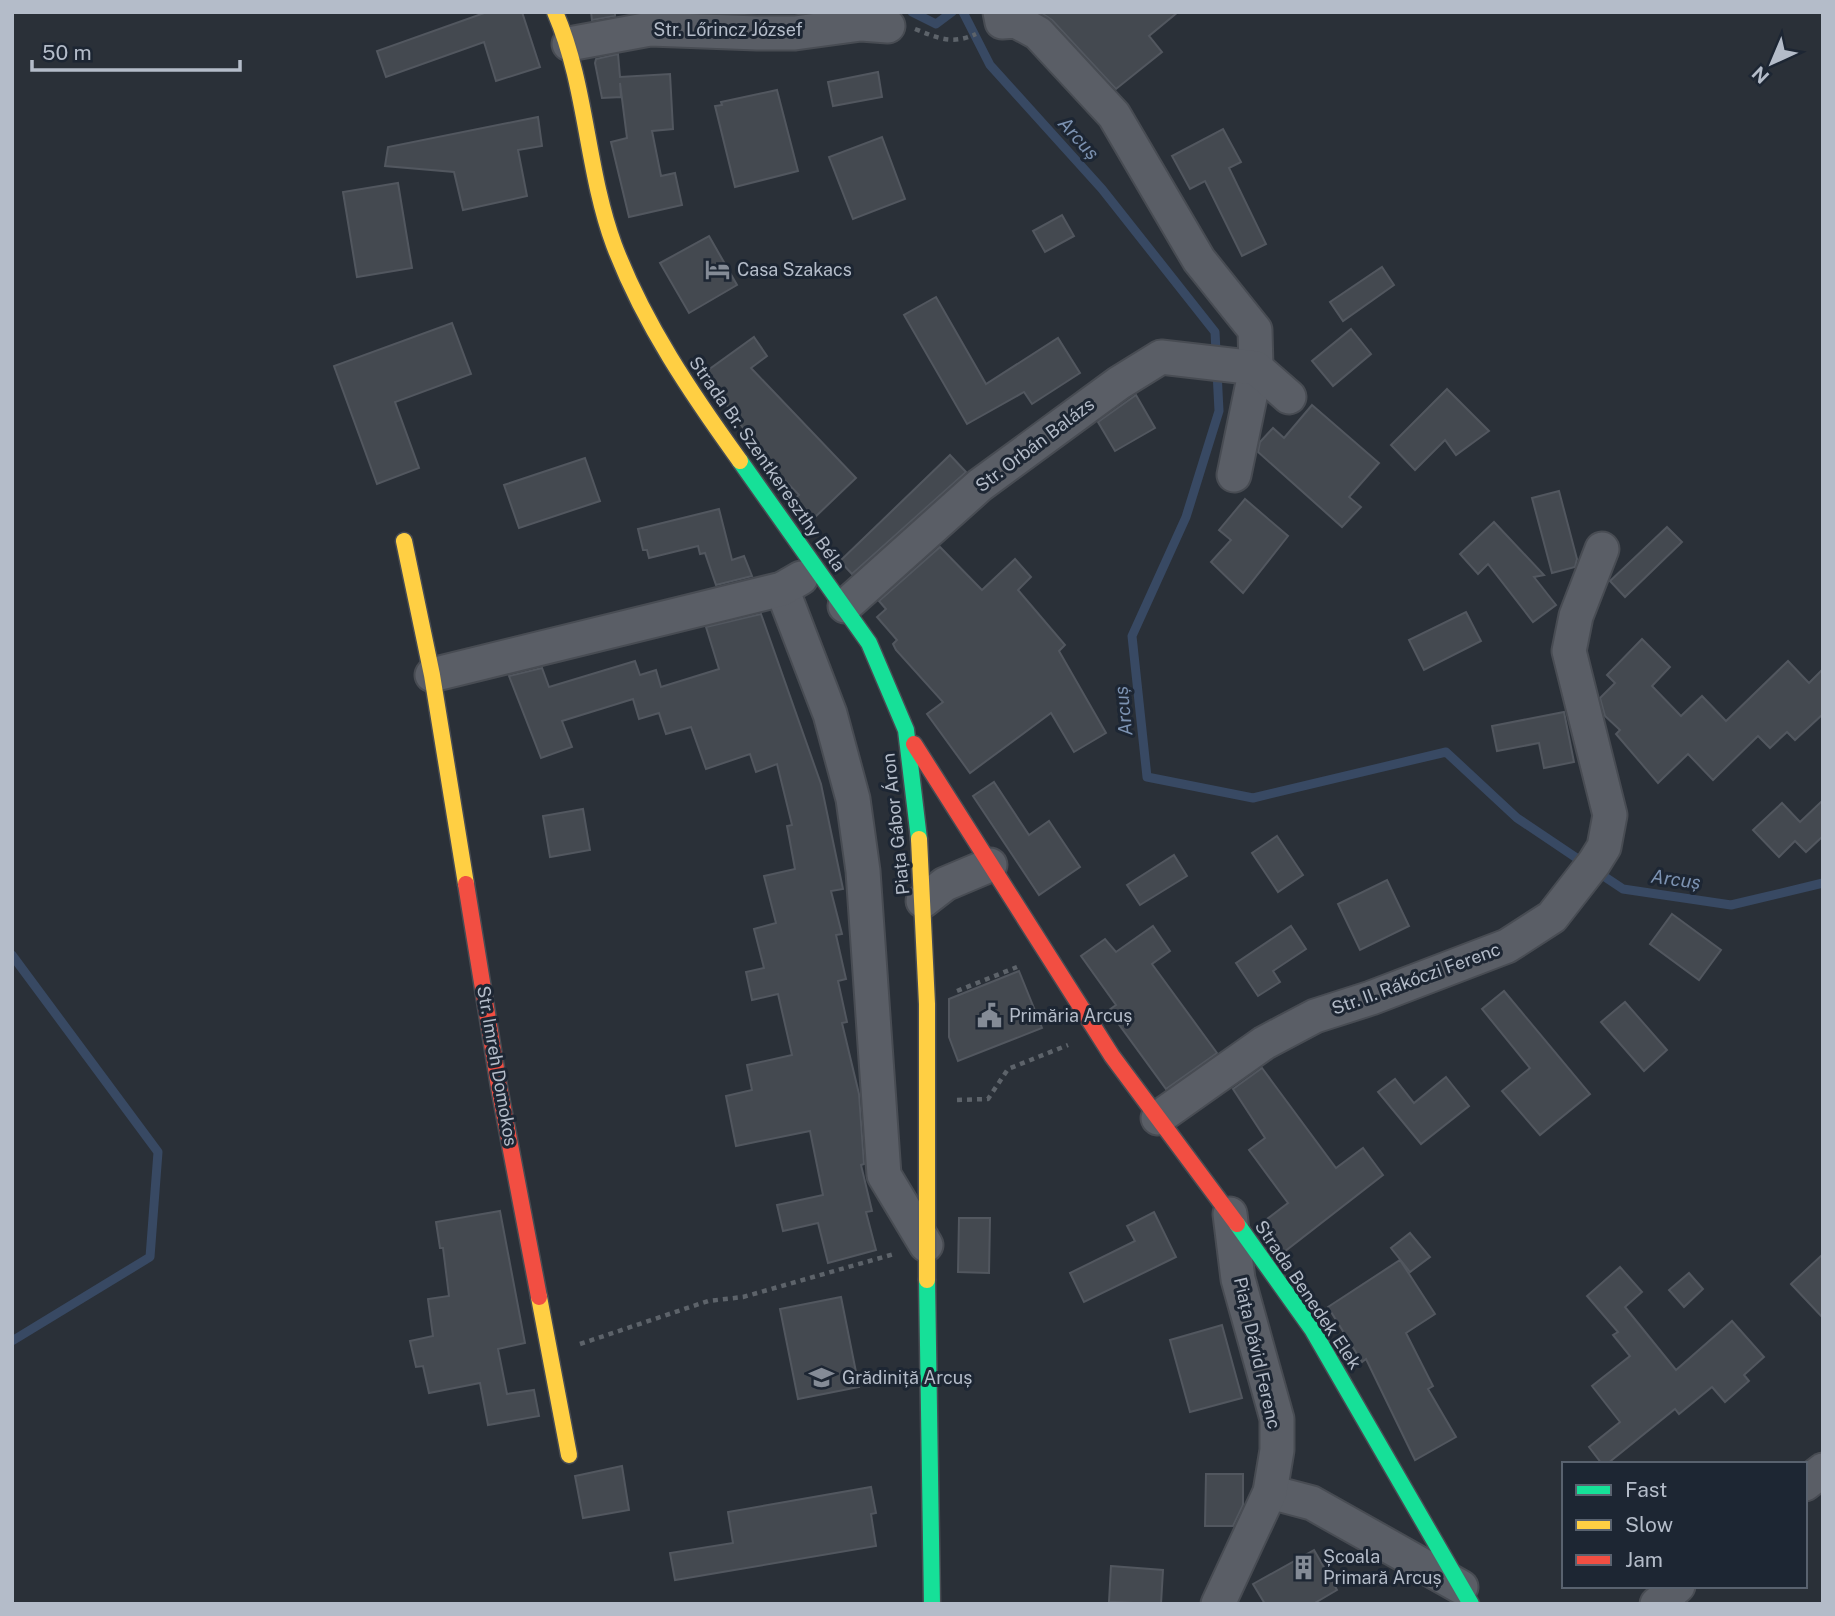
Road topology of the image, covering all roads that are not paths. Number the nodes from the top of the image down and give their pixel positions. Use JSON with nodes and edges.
{"nodes":[{"id":1,"x":555,"y":12,"type":"edge"},
{"id":2,"x":1000,"y":12,"type":"edge"},
{"id":3,"x":888,"y":26,"type":"road end"},
{"id":4,"x":569,"y":44,"type":"junction"},
{"id":5,"x":1256,"y":368,"type":"junction"},
{"id":6,"x":1289,"y":397,"type":"dead end"},
{"id":7,"x":1234,"y":475,"type":"dead end"},
{"id":8,"x":404,"y":541,"type":"dead end"},
{"id":9,"x":1602,"y":549,"type":"dead end"},
{"id":10,"x":818,"y":569,"type":"junction"},
{"id":11,"x":782,"y":589,"type":"junction"},
{"id":12,"x":845,"y":606,"type":"junction"},
{"id":13,"x":432,"y":675,"type":"junction"},
{"id":14,"x":906,"y":730,"type":"junction"},
{"id":15,"x":990,"y":865,"type":"junction"},
{"id":16,"x":923,"y":901,"type":"junction"},
{"id":17,"x":1090,"y":1022,"type":"joint"},
{"id":18,"x":1158,"y":1118,"type":"junction"},
{"id":19,"x":1230,"y":1214,"type":"junction"},
{"id":20,"x":926,"y":1245,"type":"junction"},
{"id":21,"x":569,"y":1455,"type":"dead end"},
{"id":22,"x":1823,"y":1470,"type":"edge"},
{"id":23,"x":1807,"y":1482,"type":"edge"},
{"id":24,"x":1270,"y":1492,"type":"junction"},
{"id":25,"x":1676,"y":1588,"type":"edge"},
{"id":26,"x":1466,"y":1595,"type":"edge"},
{"id":27,"x":932,"y":1604,"type":"edge"},
{"id":28,"x":1218,"y":1604,"type":"edge"},
{"id":29,"x":1657,"y":1604,"type":"edge"}],
"edges":[{"from":1,"to":4,"type":"street","name":"Strada Br. Szentkereszthy Béla"},
{"from":2,"to":5,"type":"street"},
{"from":3,"to":4,"type":"street","name":"Str. Lőrincz József"},
{"from":4,"to":10,"type":"street","name":"Strada Br. Szentkereszthy Béla"},
{"from":5,"to":6,"type":"street"},
{"from":5,"to":7,"type":"street"},
{"from":5,"to":12,"type":"street","name":"Str. Orbán Balázs"},
{"from":8,"to":13,"type":"street","name":"Str. Imreh Domokos"},
{"from":9,"to":18,"type":"street","name":"Str. II. Rákóczi Ferenc"},
{"from":10,"to":11,"type":"street"},
{"from":10,"to":12,"type":"street","name":"Strada Br. Szentkereszthy Béla"},
{"from":11,"to":13,"type":"street"},
{"from":11,"to":20,"type":"street"},
{"from":12,"to":14,"type":"street","name":"Strada Br. Szentkereszthy Béla"},
{"from":13,"to":21,"type":"street","name":"Str. Imreh Domokos"},
{"from":14,"to":15,"type":"street","name":"Piața Gábor Áron"},
{"from":14,"to":16,"type":"street","name":"Piața Gábor Áron"},
{"from":15,"to":16,"type":"street"},
{"from":15,"to":17,"type":"street","name":"Piața Gábor Áron"},
{"from":16,"to":20,"type":"street","name":"Piața Gábor Áron"},
{"from":17,"to":18,"type":"street","name":"Strada Benedek Elek"},
{"from":18,"to":19,"type":"street","name":"Strada Benedek Elek"},
{"from":19,"to":24,"type":"street","name":"Piața Dávid Ferenc"},
{"from":19,"to":26,"type":"street","name":"Strada Benedek Elek"},
{"from":20,"to":27,"type":"street"},
{"from":22,"to":23,"type":"street"},
{"from":24,"to":26,"type":"street"},
{"from":24,"to":28,"type":"street","name":"Piața Dávid Ferenc"},
{"from":25,"to":29,"type":"street"}]}
